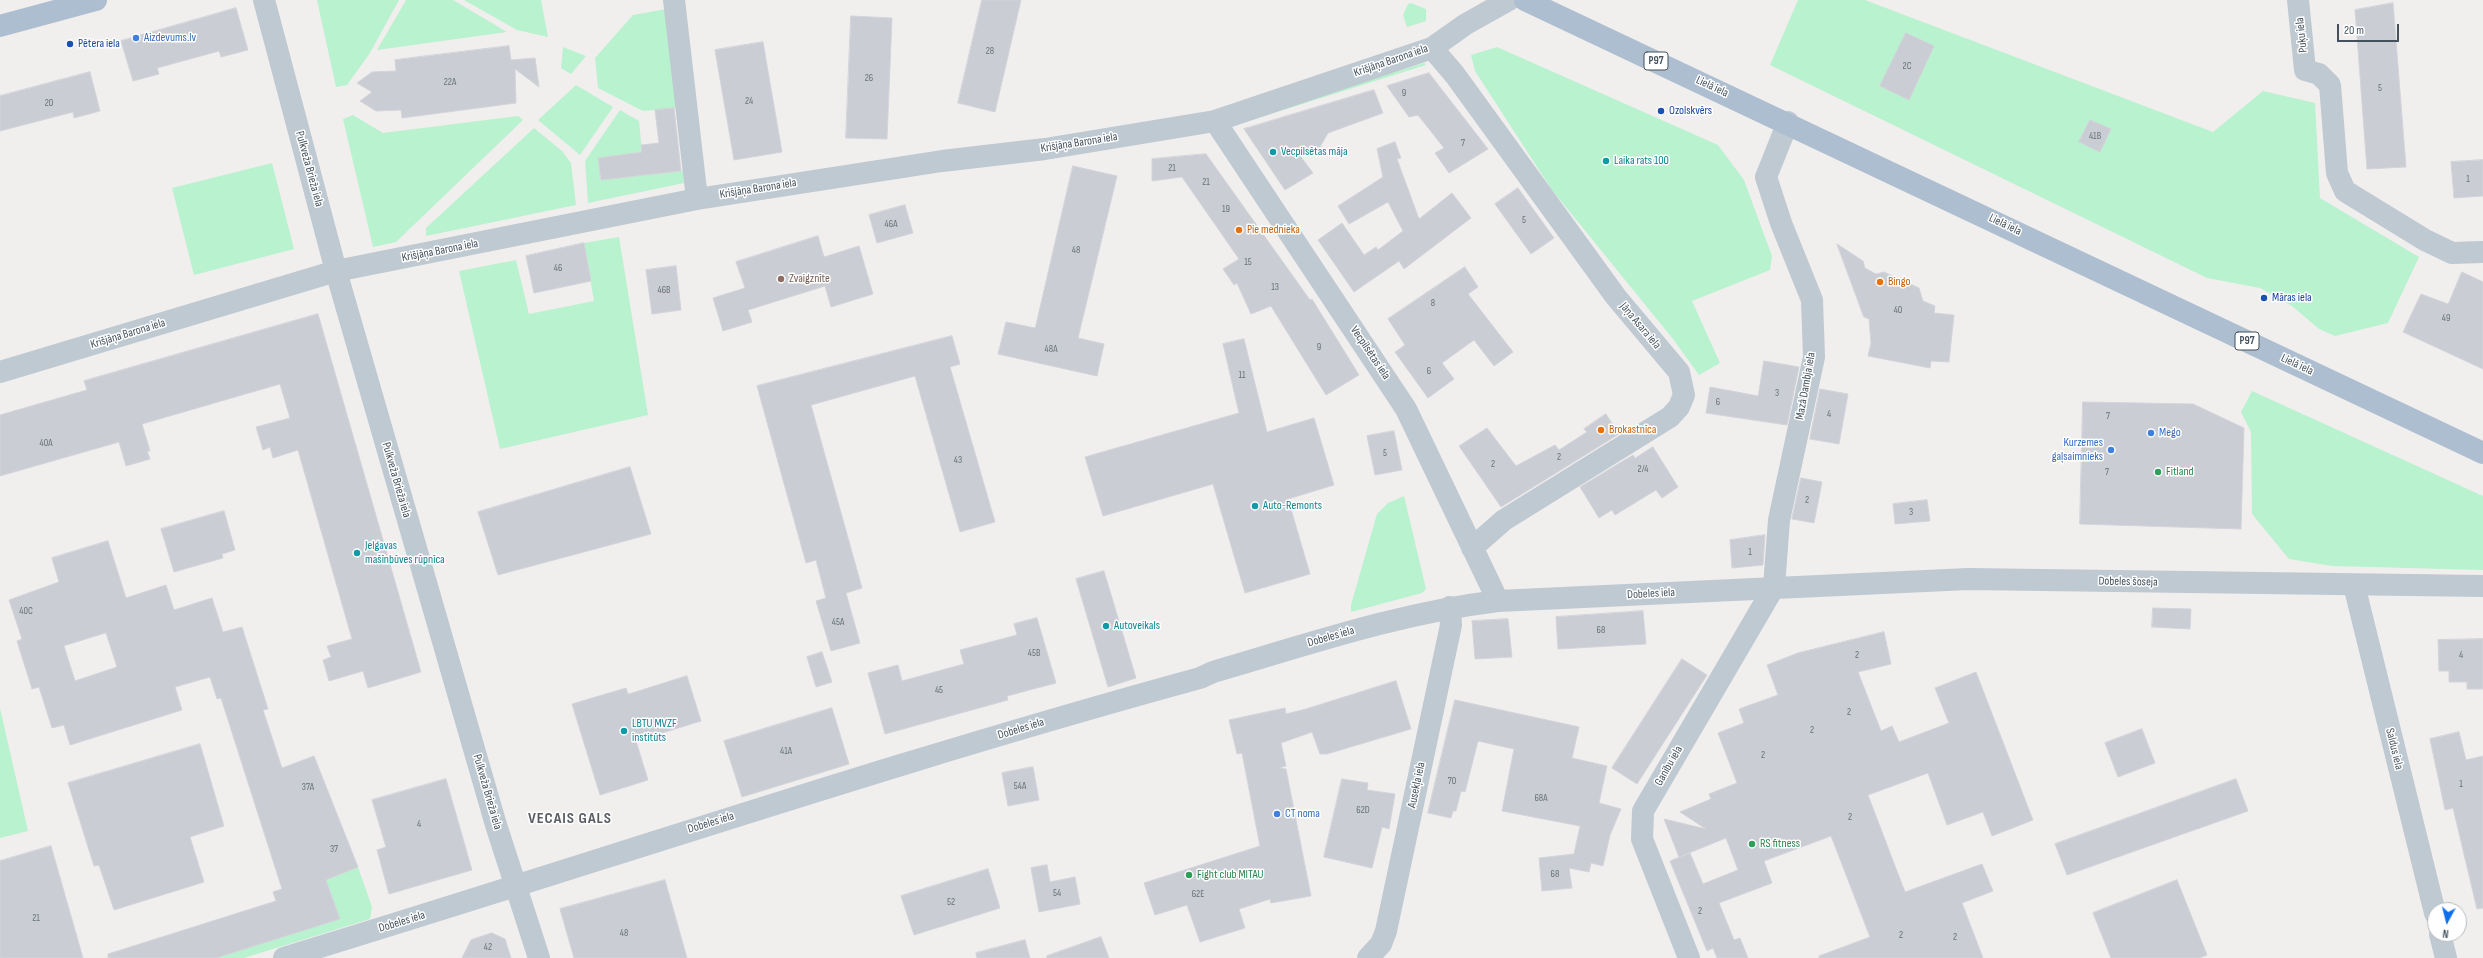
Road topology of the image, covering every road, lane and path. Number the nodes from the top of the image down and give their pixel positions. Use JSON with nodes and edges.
{"nodes":[{"id":1,"x":96,"y":0,"type":"edge"},
{"id":2,"x":264,"y":0,"type":"edge"},
{"id":3,"x":674,"y":0,"type":"edge"},
{"id":4,"x":1509,"y":0,"type":"edge"},
{"id":5,"x":1525,"y":0,"type":"edge"},
{"id":6,"x":2298,"y":0,"type":"edge"},
{"id":7,"x":0,"y":26,"type":"edge"},
{"id":8,"x":1432,"y":48,"type":"junction"},
{"id":9,"x":1215,"y":121,"type":"junction"},
{"id":10,"x":1788,"y":122,"type":"junction"},
{"id":11,"x":697,"y":199,"type":"junction"},
{"id":12,"x":2483,"y":252,"type":"edge"},
{"id":13,"x":336,"y":271,"type":"junction"},
{"id":14,"x":0,"y":372,"type":"edge"},
{"id":15,"x":2483,"y":453,"type":"edge"},
{"id":16,"x":1472,"y":548,"type":"junction"},
{"id":17,"x":2354,"y":585,"type":"junction"},
{"id":18,"x":2483,"y":586,"type":"edge"},
{"id":19,"x":1774,"y":587,"type":"junction"},
{"id":20,"x":1498,"y":601,"type":"junction"},
{"id":21,"x":1450,"y":607,"type":"junction"},
{"id":22,"x":515,"y":885,"type":"junction"},
{"id":23,"x":2432,"y":902,"type":"edge"},
{"id":24,"x":2442,"y":942,"type":"edge"},
{"id":25,"x":284,"y":958,"type":"edge"},
{"id":26,"x":538,"y":958,"type":"edge"},
{"id":27,"x":1368,"y":958,"type":"edge"},
{"id":28,"x":1689,"y":958,"type":"edge"},
{"id":29,"x":2446,"y":958,"type":"edge"}],
"edges":[{"from":1,"to":7,"type":"main road"},
{"from":2,"to":13,"type":"street","name":"Pulkveža Brieža iela"},
{"from":3,"to":11,"type":"street"},
{"from":4,"to":8,"type":"street","name":"Krišjāņa Barona iela"},
{"from":5,"to":10,"type":"main road","name":"Lielā iela","number":"P97"},
{"from":6,"to":12,"type":"street","name":"Puķu iela"},
{"from":8,"to":9,"type":"street","name":"Krišjāņa Barona iela"},
{"from":8,"to":16,"type":"street","name":"Jāņa Asara iela"},
{"from":9,"to":11,"type":"street","name":"Krišjāņa Barona iela"},
{"from":9,"to":16,"type":"street","name":"Vecpilsētas iela"},
{"from":10,"to":15,"type":"main road","name":"Lielā iela","number":"P97"},
{"from":10,"to":19,"type":"street","name":"Mazā Dambja iela"},
{"from":11,"to":13,"type":"street","name":"Krišjāņa Barona iela"},
{"from":13,"to":14,"type":"street","name":"Krišjāņa Barona iela"},
{"from":13,"to":22,"type":"street","name":"Pulkveža Brieža iela"},
{"from":16,"to":20,"type":"street","name":"Vecpilsētas iela"},
{"from":17,"to":18,"type":"street","name":"Dobeles šoseja"},
{"from":17,"to":19,"type":"street","name":"Dobeles šoseja"},
{"from":17,"to":23,"type":"street","name":"Saldus iela"},
{"from":19,"to":20,"type":"street","name":"Dobeles iela"},
{"from":19,"to":28,"type":"street","name":"Ganību iela"},
{"from":20,"to":21,"type":"street","name":"Dobeles iela"},
{"from":21,"to":22,"type":"street","name":"Dobeles iela"},
{"from":21,"to":27,"type":"street","name":"Ausekļa iela"},
{"from":22,"to":25,"type":"street","name":"Dobeles iela"},
{"from":22,"to":26,"type":"street","name":"Pulkveža Brieža iela"},
{"from":24,"to":29,"type":"street"}]}
